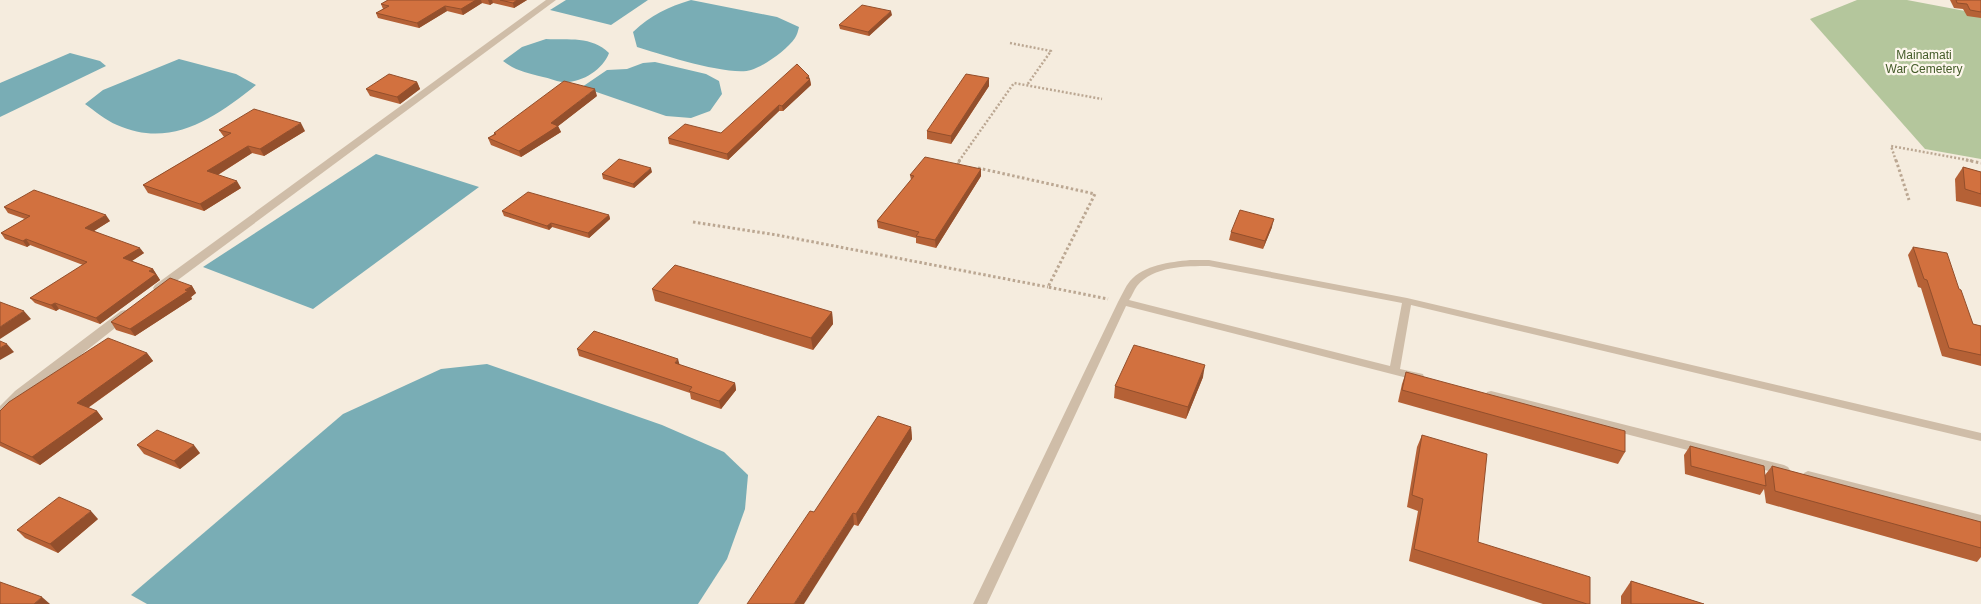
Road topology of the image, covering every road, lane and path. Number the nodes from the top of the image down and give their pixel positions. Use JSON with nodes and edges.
{"nodes":[{"id":1,"x":552,"y":0,"type":"edge"},
{"id":2,"x":1010,"y":43,"type":"dead end"},
{"id":3,"x":1027,"y":85,"type":"junction"},
{"id":4,"x":1102,"y":99,"type":"dead end"},
{"id":5,"x":1981,"y":163,"type":"edge"},
{"id":6,"x":966,"y":166,"type":"edge"},
{"id":7,"x":975,"y":168,"type":"edge"},
{"id":8,"x":1909,"y":200,"type":"dead end"},
{"id":9,"x":693,"y":222,"type":"dead end"},
{"id":10,"x":1048,"y":286,"type":"junction"},
{"id":11,"x":147,"y":297,"type":"edge"},
{"id":12,"x":1407,"y":301,"type":"junction"},
{"id":13,"x":1123,"y":302,"type":"junction"},
{"id":14,"x":132,"y":309,"type":"edge"},
{"id":15,"x":1394,"y":371,"type":"junction"},
{"id":16,"x":1432,"y":380,"type":"edge"},
{"id":17,"x":1480,"y":393,"type":"edge"},
{"id":18,"x":0,"y":415,"type":"edge"},
{"id":19,"x":1981,"y":437,"type":"edge"},
{"id":20,"x":1981,"y":520,"type":"edge"},
{"id":21,"x":980,"y":604,"type":"edge"}],
"edges":[{"from":1,"to":11,"type":"street"},
{"from":2,"to":3,"type":"path"},
{"from":3,"to":4,"type":"path"},
{"from":3,"to":6,"type":"path"},
{"from":5,"to":8,"type":"path"},
{"from":7,"to":10,"type":"path"},
{"from":9,"to":10,"type":"path"},
{"from":10,"to":13,"type":"path"},
{"from":12,"to":13,"type":"lane"},
{"from":12,"to":15,"type":"lane"},
{"from":12,"to":19,"type":"lane"},
{"from":13,"to":15,"type":"lane"},
{"from":13,"to":21,"type":"lane"},
{"from":14,"to":18,"type":"street"},
{"from":15,"to":16,"type":"lane"},
{"from":17,"to":20,"type":"lane"}]}
